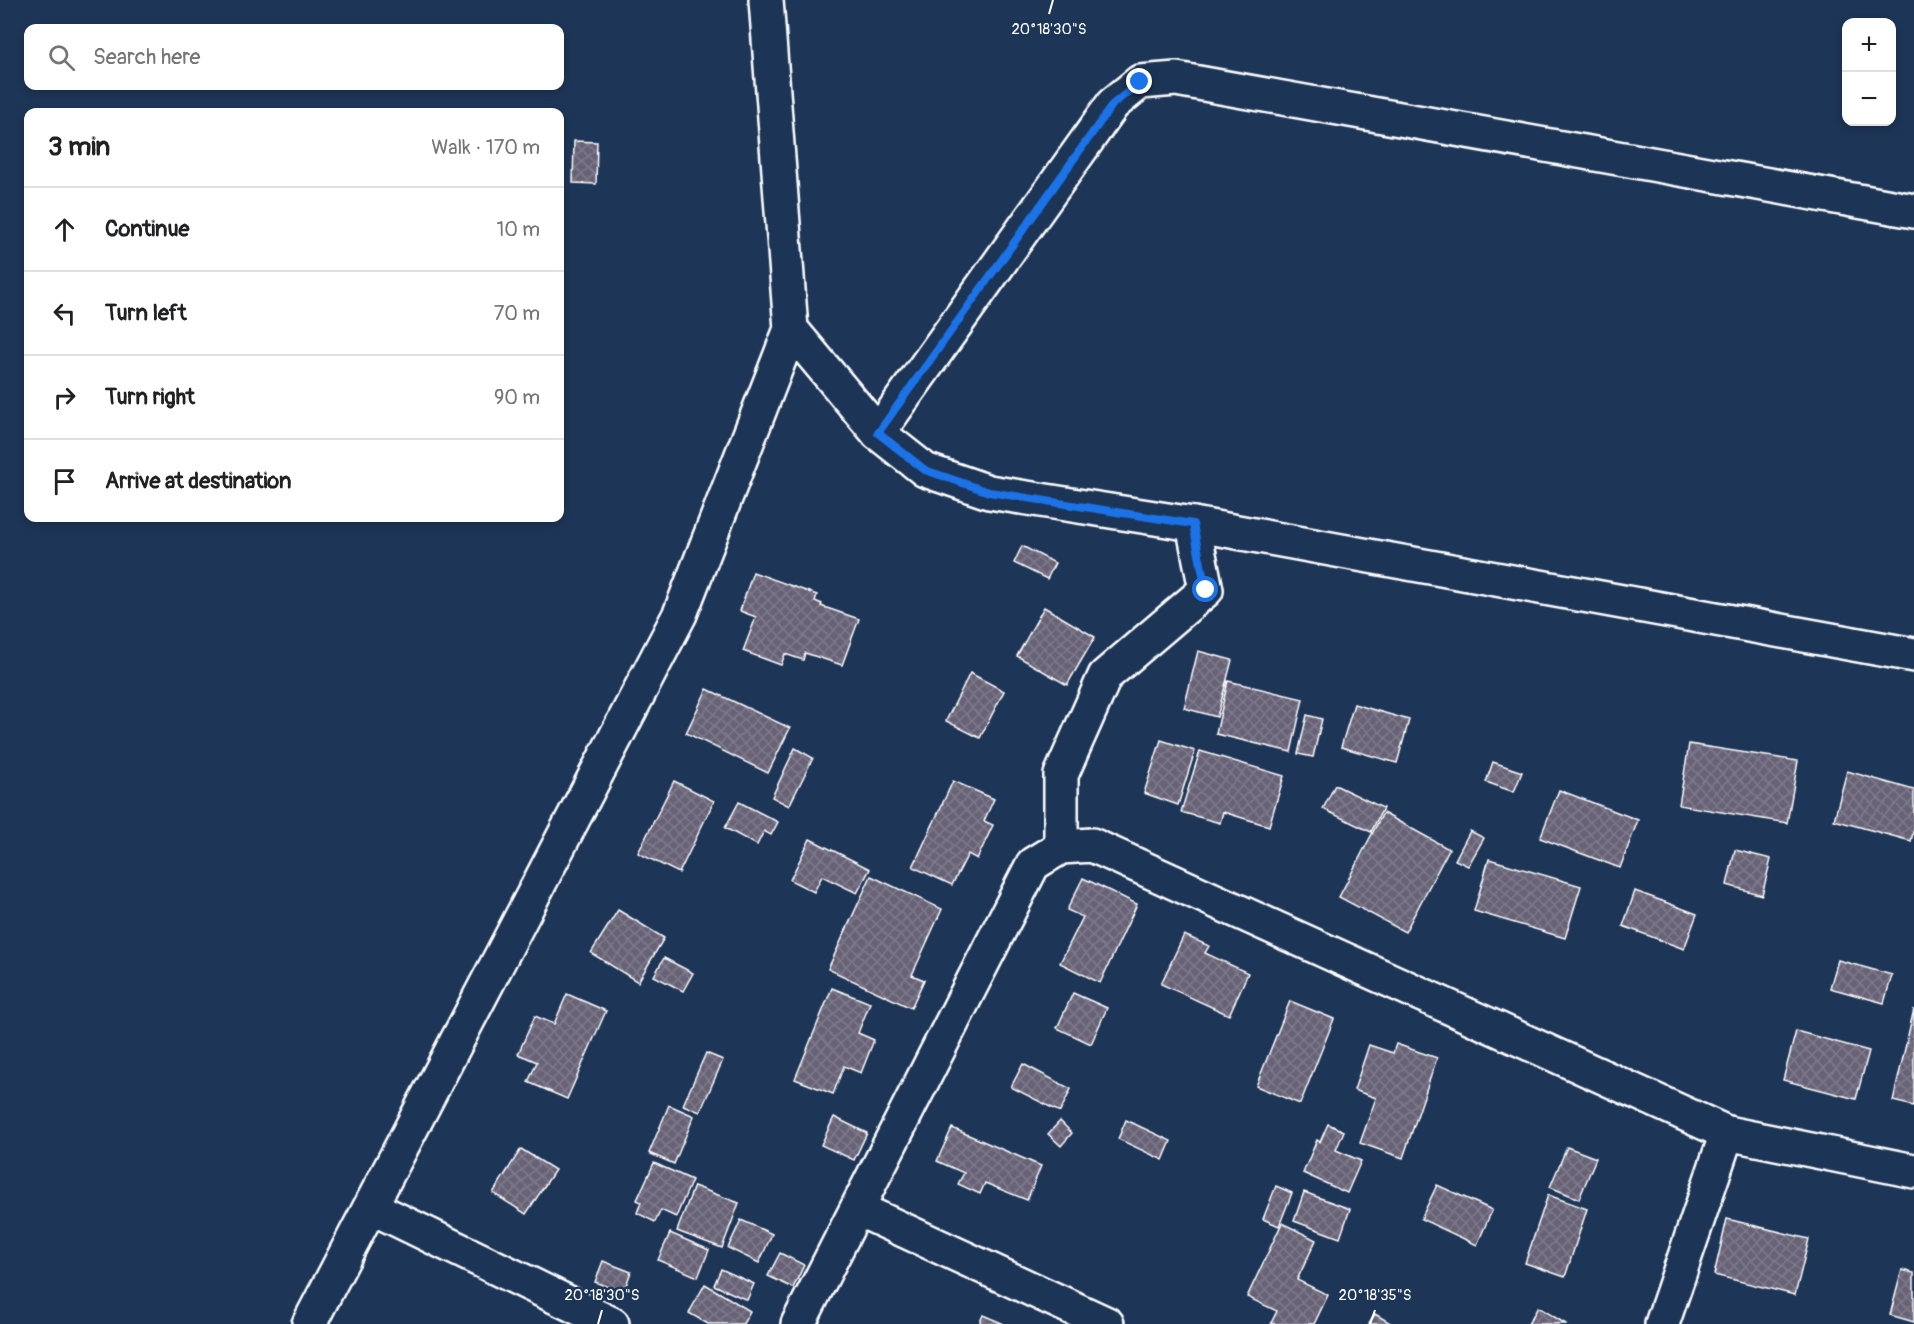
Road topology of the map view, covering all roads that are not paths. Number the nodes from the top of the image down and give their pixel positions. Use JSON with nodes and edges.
{"nodes":[{"id":1,"x":766,"y":0,"type":"edge"},
{"id":2,"x":1914,"y":211,"type":"edge"},
{"id":3,"x":791,"y":329,"type":"junction"},
{"id":4,"x":878,"y":433,"type":"junction"},
{"id":5,"x":1193,"y":524,"type":"junction"},
{"id":6,"x":1914,"y":655,"type":"edge"},
{"id":7,"x":1061,"y":847,"type":"junction"},
{"id":8,"x":1727,"y":1133,"type":"junction"},
{"id":9,"x":1914,"y":1172,"type":"edge"},
{"id":10,"x":371,"y":1207,"type":"junction"},
{"id":11,"x":858,"y":1209,"type":"junction"},
{"id":12,"x":309,"y":1324,"type":"edge"},
{"id":13,"x":612,"y":1324,"type":"edge"},
{"id":14,"x":798,"y":1324,"type":"edge"},
{"id":15,"x":1107,"y":1324,"type":"edge"},
{"id":16,"x":1662,"y":1324,"type":"edge"}],
"edges":[{"from":1,"to":3,"type":"street"},
{"from":2,"to":4,"type":"street"},
{"from":3,"to":4,"type":"street"},
{"from":3,"to":10,"type":"street"},
{"from":4,"to":5,"type":"street"},
{"from":5,"to":6,"type":"street"},
{"from":5,"to":7,"type":"street"},
{"from":7,"to":8,"type":"street"},
{"from":7,"to":11,"type":"street"},
{"from":8,"to":9,"type":"street"},
{"from":8,"to":16,"type":"street"},
{"from":10,"to":12,"type":"street"},
{"from":10,"to":13,"type":"street"},
{"from":11,"to":14,"type":"street"},
{"from":11,"to":15,"type":"street"}]}
